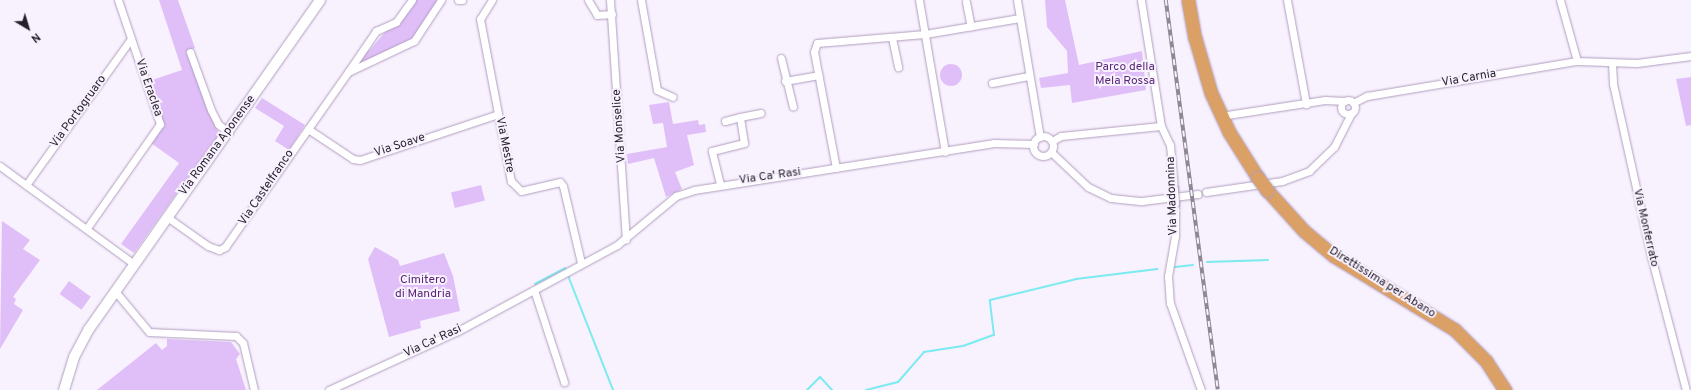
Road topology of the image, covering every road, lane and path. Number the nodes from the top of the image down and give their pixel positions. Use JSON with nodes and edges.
{"nodes":[{"id":1,"x":118,"y":0,"type":"edge"},
{"id":2,"x":320,"y":0,"type":"edge"},
{"id":3,"x":412,"y":0,"type":"edge"},
{"id":4,"x":441,"y":0,"type":"edge"},
{"id":5,"x":458,"y":0,"type":"edge"},
{"id":6,"x":462,"y":0,"type":"edge"},
{"id":7,"x":492,"y":0,"type":"edge"},
{"id":8,"x":588,"y":0,"type":"edge"},
{"id":9,"x":610,"y":0,"type":"edge"},
{"id":10,"x":641,"y":0,"type":"edge"},
{"id":11,"x":919,"y":0,"type":"edge"},
{"id":12,"x":1016,"y":0,"type":"edge"},
{"id":13,"x":1140,"y":0,"type":"edge"},
{"id":14,"x":1188,"y":0,"type":"edge"},
{"id":15,"x":1287,"y":0,"type":"edge"},
{"id":16,"x":1560,"y":0,"type":"edge"},
{"id":17,"x":966,"y":2,"type":"dead end"},
{"id":18,"x":612,"y":14,"type":"junction"},
{"id":19,"x":1020,"y":18,"type":"junction"},
{"id":20,"x":971,"y":27,"type":"junction"},
{"id":21,"x":925,"y":34,"type":"junction"},
{"id":22,"x":892,"y":38,"type":"junction"},
{"id":23,"x":131,"y":39,"type":"junction"},
{"id":24,"x":190,"y":52,"type":"dead end"},
{"id":25,"x":1691,"y":56,"type":"edge"},
{"id":26,"x":781,"y":58,"type":"dead end"},
{"id":27,"x":1577,"y":61,"type":"junction"},
{"id":28,"x":1612,"y":63,"type":"junction"},
{"id":29,"x":898,"y":67,"type":"dead end"},
{"id":30,"x":348,"y":72,"type":"junction"},
{"id":31,"x":818,"y":75,"type":"junction"},
{"id":32,"x":1028,"y":76,"type":"junction"},
{"id":33,"x":786,"y":81,"type":"junction"},
{"id":34,"x":992,"y":83,"type":"dead end"},
{"id":35,"x":673,"y":97,"type":"dead end"},
{"id":36,"x":1306,"y":104,"type":"junction"},
{"id":37,"x":794,"y":107,"type":"dead end"},
{"id":38,"x":1348,"y":107,"type":"junction"},
{"id":39,"x":761,"y":113,"type":"dead end"},
{"id":40,"x":498,"y":114,"type":"junction"},
{"id":41,"x":1227,"y":115,"type":"dead end"},
{"id":42,"x":740,"y":117,"type":"junction"},
{"id":43,"x":725,"y":121,"type":"dead end"},
{"id":44,"x":1161,"y":126,"type":"junction"},
{"id":45,"x":308,"y":130,"type":"junction"},
{"id":46,"x":229,"y":133,"type":"junction"},
{"id":47,"x":1040,"y":137,"type":"junction"},
{"id":48,"x":1052,"y":141,"type":"junction"},
{"id":49,"x":1034,"y":144,"type":"junction"},
{"id":50,"x":945,"y":152,"type":"junction"},
{"id":51,"x":1051,"y":152,"type":"junction"},
{"id":52,"x":0,"y":166,"type":"edge"},
{"id":53,"x":836,"y":168,"type":"junction"},
{"id":54,"x":720,"y":184,"type":"junction"},
{"id":55,"x":26,"y":185,"type":"junction"},
{"id":56,"x":1206,"y":192,"type":"dead end"},
{"id":57,"x":1198,"y":194,"type":"dead end"},
{"id":58,"x":167,"y":217,"type":"junction"},
{"id":59,"x":87,"y":228,"type":"junction"},
{"id":60,"x":626,"y":239,"type":"junction"},
{"id":61,"x":581,"y":263,"type":"junction"},
{"id":62,"x":134,"y":264,"type":"junction"},
{"id":63,"x":534,"y":290,"type":"junction"},
{"id":64,"x":115,"y":292,"type":"junction"},
{"id":65,"x":564,"y":382,"type":"dead end"},
{"id":66,"x":64,"y":390,"type":"edge"},
{"id":67,"x":254,"y":390,"type":"edge"},
{"id":68,"x":329,"y":390,"type":"edge"},
{"id":69,"x":1201,"y":390,"type":"edge"},
{"id":70,"x":1505,"y":390,"type":"edge"},
{"id":71,"x":1686,"y":390,"type":"edge"}],
"edges":[{"from":1,"to":23,"type":"street","name":"Via Eraclea"},
{"from":2,"to":46,"type":"street","name":"Via Romana Aponense"},
{"from":3,"to":30,"type":"street","name":"Via Castelfranco"},
{"from":4,"to":30,"type":"street"},
{"from":5,"to":6,"type":"street"},
{"from":7,"to":40,"type":"street","name":"Via Mestre"},
{"from":8,"to":18,"type":"street"},
{"from":9,"to":18,"type":"street","name":"Via Monselice"},
{"from":10,"to":35,"type":"street"},
{"from":11,"to":21,"type":"street"},
{"from":12,"to":19,"type":"street"},
{"from":13,"to":44,"type":"street","name":"Via Madonnina"},
{"from":14,"to":70,"type":"highway","name":"Direttissima per Abano","bridge":true},
{"from":15,"to":36,"type":"street"},
{"from":16,"to":27,"type":"street"},
{"from":17,"to":20,"type":"street"},
{"from":18,"to":60,"type":"street","name":"Via Monselice"},
{"from":19,"to":20,"type":"street"},
{"from":19,"to":32,"type":"street"},
{"from":20,"to":21,"type":"street"},
{"from":21,"to":22,"type":"street"},
{"from":21,"to":50,"type":"street"},
{"from":22,"to":29,"type":"street"},
{"from":22,"to":31,"type":"street"},
{"from":23,"to":55,"type":"street","name":"Via Portogruaro"},
{"from":23,"to":59,"type":"street","name":"Via Eraclea"},
{"from":24,"to":46,"type":"street"},
{"from":25,"to":28,"type":"street","name":"Via Carnia"},
{"from":26,"to":33,"type":"street"},
{"from":27,"to":28,"type":"street","name":"Via Carnia"},
{"from":27,"to":38,"type":"street","name":"Via Carnia"},
{"from":28,"to":71,"type":"street","name":"Via Monferrato"},
{"from":30,"to":45,"type":"street","name":"Via Castelfranco"},
{"from":31,"to":33,"type":"street"},
{"from":31,"to":53,"type":"street"},
{"from":32,"to":34,"type":"street"},
{"from":32,"to":47,"type":"street"},
{"from":33,"to":37,"type":"street"},
{"from":36,"to":38,"type":"street"},
{"from":36,"to":41,"type":"street"},
{"from":38,"to":56,"type":"street"},
{"from":39,"to":42,"type":"street"},
{"from":40,"to":45,"type":"street","name":"Via Soave"},
{"from":40,"to":61,"type":"street","name":"Via Mestre"},
{"from":42,"to":43,"type":"street"},
{"from":42,"to":54,"type":"street"},
{"from":44,"to":48,"type":"street"},
{"from":44,"to":69,"type":"street","name":"Via Madonnina","bridge":true},
{"from":45,"to":58,"type":"street","name":"Via Castelfranco"},
{"from":46,"to":58,"type":"street","name":"Via Romana Aponense"},
{"from":47,"to":48,"type":"street"},
{"from":47,"to":49,"type":"street"},
{"from":48,"to":51,"type":"street"},
{"from":49,"to":50,"type":"street","name":"Via Ca' Rasi"},
{"from":49,"to":51,"type":"street","name":"Via Ca' Rasi"},
{"from":50,"to":53,"type":"street","name":"Via Ca' Rasi"},
{"from":51,"to":57,"type":"street","name":"Via Ca' Rasi"},
{"from":52,"to":55,"type":"street"},
{"from":53,"to":54,"type":"street","name":"Via Ca' Rasi"},
{"from":54,"to":60,"type":"street","name":"Via Ca' Rasi"},
{"from":55,"to":59,"type":"street"},
{"from":58,"to":62,"type":"street","name":"Via Romana Aponense"},
{"from":59,"to":62,"type":"street"},
{"from":60,"to":61,"type":"street","name":"Via Ca' Rasi"},
{"from":61,"to":63,"type":"street","name":"Via Ca' Rasi"},
{"from":62,"to":64,"type":"street","name":"Via Romana Aponense"},
{"from":63,"to":65,"type":"street"},
{"from":63,"to":68,"type":"street","name":"Via Ca' Rasi"},
{"from":64,"to":66,"type":"street","name":"Via Romana Aponense"},
{"from":64,"to":67,"type":"street"}]}
